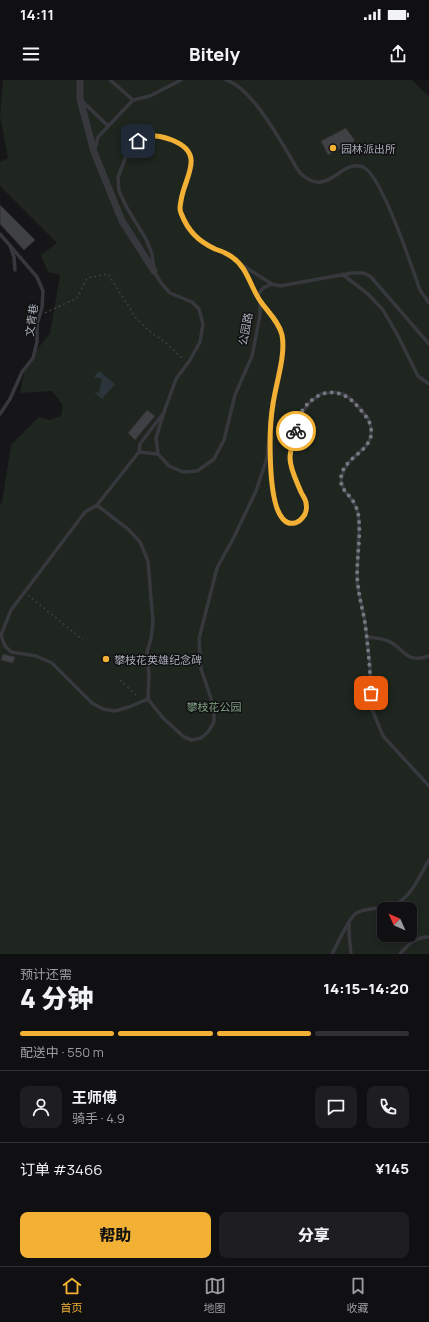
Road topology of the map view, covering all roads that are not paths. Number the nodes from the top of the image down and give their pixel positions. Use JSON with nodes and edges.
{"nodes":[{"id":1,"x":80,"y":80,"type":"edge"},
{"id":2,"x":110,"y":80,"type":"edge"},
{"id":3,"x":181,"y":80,"type":"edge"},
{"id":4,"x":226,"y":80,"type":"edge"},
{"id":5,"x":80,"y":99,"type":"junction"},
{"id":6,"x":133,"y":100,"type":"junction"},
{"id":7,"x":108,"y":126,"type":"junction"},
{"id":8,"x":94,"y":152,"type":"junction"},
{"id":9,"x":0,"y":234,"type":"edge"},
{"id":10,"x":9,"y":243,"type":"junction"},
{"id":11,"x":241,"y":264,"type":"junction"},
{"id":12,"x":15,"y":270,"type":"dead end"},
{"id":13,"x":154,"y":271,"type":"junction"},
{"id":14,"x":342,"y":274,"type":"junction"},
{"id":15,"x":272,"y":284,"type":"junction"},
{"id":16,"x":257,"y":296,"type":"junction"},
{"id":17,"x":260,"y":301,"type":"junction"},
{"id":18,"x":429,"y":303,"type":"edge"},
{"id":19,"x":429,"y":344,"type":"edge"},
{"id":20,"x":429,"y":384,"type":"edge"},
{"id":21,"x":164,"y":412,"type":"junction"},
{"id":22,"x":0,"y":414,"type":"edge"},
{"id":23,"x":270,"y":433,"type":"junction"},
{"id":24,"x":139,"y":452,"type":"junction"},
{"id":25,"x":158,"y":454,"type":"junction"},
{"id":26,"x":97,"y":505,"type":"junction"},
{"id":27,"x":367,"y":637,"type":"junction"},
{"id":28,"x":429,"y":656,"type":"edge"},
{"id":29,"x":148,"y":699,"type":"junction"},
{"id":30,"x":429,"y":786,"type":"edge"},
{"id":31,"x":429,"y":860,"type":"edge"},
{"id":32,"x":349,"y":923,"type":"junction"},
{"id":33,"x":429,"y":937,"type":"edge"},
{"id":34,"x":332,"y":954,"type":"edge"},
{"id":35,"x":351,"y":954,"type":"edge"},
{"id":36,"x":400,"y":954,"type":"edge"}],
"edges":[{"from":1,"to":5,"type":"street","name":"公园路"},
{"from":2,"to":6,"type":"lane"},
{"from":3,"to":6,"type":"lane"},
{"from":4,"to":18,"type":"lane"},
{"from":5,"to":7,"type":"lane"},
{"from":5,"to":8,"type":"street","name":"公园路"},
{"from":6,"to":7,"type":"lane"},
{"from":7,"to":8,"type":"lane"},
{"from":8,"to":13,"type":"street","name":"公园路"},
{"from":9,"to":10,"type":"lane","name":"文青巷"},
{"from":10,"to":12,"type":"lane"},
{"from":10,"to":22,"type":"lane","name":"文青巷"},
{"from":11,"to":13,"type":"lane","name":"公园路"},
{"from":11,"to":15,"type":"lane"},
{"from":11,"to":16,"type":"lane","name":"公园路"},
{"from":13,"to":21,"type":"lane","name":"公园路"},
{"from":14,"to":15,"type":"lane"},
{"from":14,"to":19,"type":"lane"},
{"from":14,"to":20,"type":"lane"},
{"from":15,"to":16,"type":"lane"},
{"from":16,"to":17,"type":"lane","name":"公园路"},
{"from":17,"to":23,"type":"lane"},
{"from":17,"to":25,"type":"lane","name":"公园路"},
{"from":21,"to":24,"type":"lane"},
{"from":21,"to":25,"type":"lane","name":"公园路"},
{"from":23,"to":27,"type":"lane"},
{"from":23,"to":29,"type":"lane"},
{"from":24,"to":25,"type":"lane"},
{"from":24,"to":26,"type":"lane"},
{"from":26,"to":29,"type":"lane"},
{"from":26,"to":29,"type":"lane"},
{"from":27,"to":28,"type":"lane"},
{"from":27,"to":30,"type":"lane"},
{"from":31,"to":32,"type":"lane"},
{"from":32,"to":34,"type":"lane"},
{"from":32,"to":35,"type":"lane"},
{"from":33,"to":36,"type":"lane"}]}
